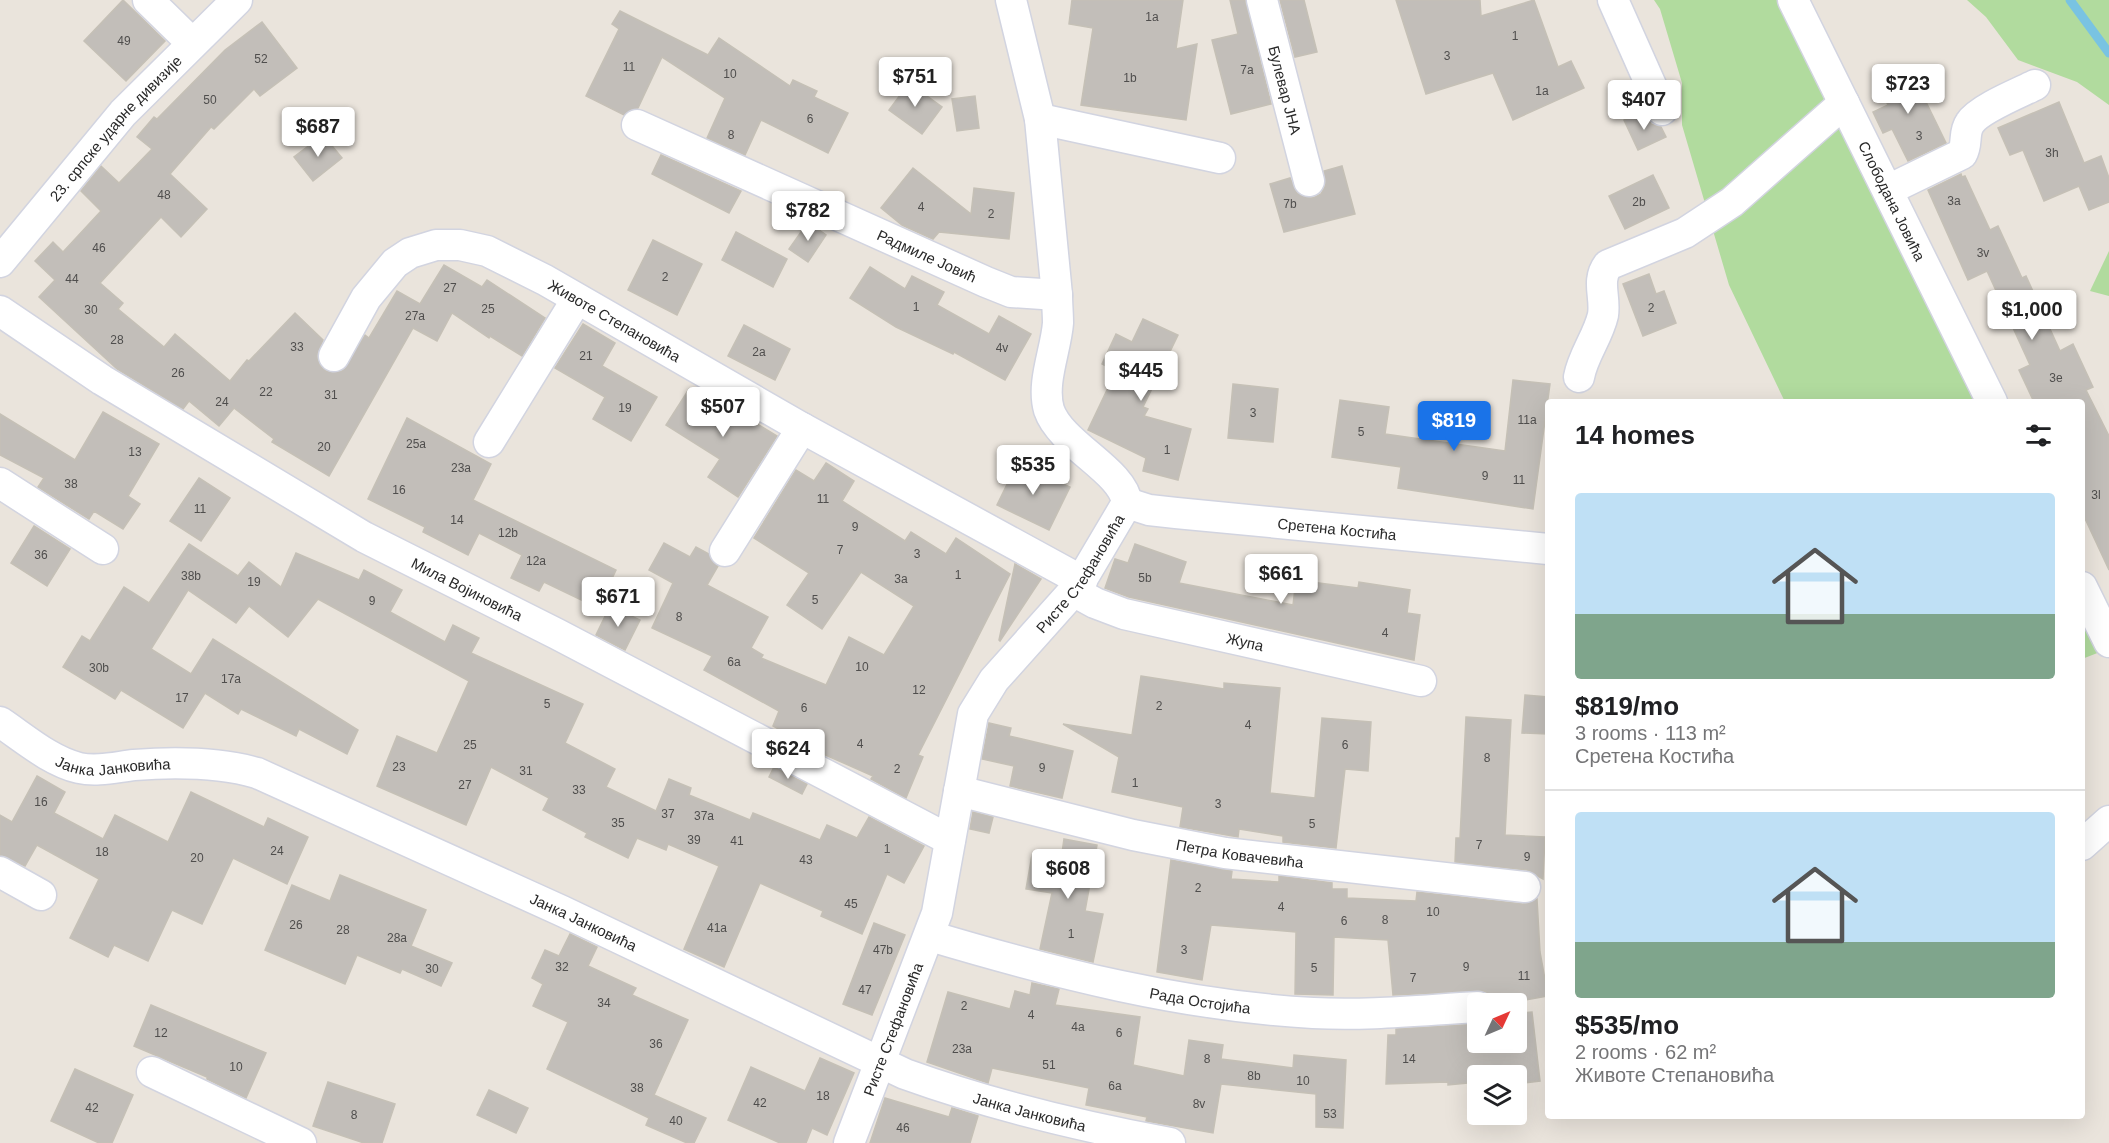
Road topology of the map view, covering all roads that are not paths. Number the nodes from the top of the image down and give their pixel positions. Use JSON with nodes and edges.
{"nodes":[{"id":1,"x":148,"y":0,"type":"edge"},
{"id":2,"x":237,"y":0,"type":"edge"},
{"id":3,"x":1011,"y":0,"type":"edge"},
{"id":4,"x":1262,"y":0,"type":"edge"},
{"id":5,"x":1613,"y":0,"type":"edge"},
{"id":6,"x":1793,"y":0,"type":"edge"},
{"id":7,"x":192,"y":43,"type":"junction"},
{"id":8,"x":2035,"y":85,"type":"dead end"},
{"id":9,"x":1844,"y":104,"type":"junction"},
{"id":10,"x":1662,"y":110,"type":"dead end"},
{"id":11,"x":1040,"y":118,"type":"junction"},
{"id":12,"x":637,"y":125,"type":"dead end"},
{"id":13,"x":1220,"y":158,"type":"dead end"},
{"id":14,"x":1309,"y":181,"type":"dead end"},
{"id":15,"x":1888,"y":190,"type":"junction"},
{"id":16,"x":0,"y":262,"type":"edge"},
{"id":17,"x":1057,"y":295,"type":"junction"},
{"id":18,"x":577,"y":299,"type":"junction"},
{"id":19,"x":0,"y":311,"type":"edge"},
{"id":20,"x":334,"y":356,"type":"dead end"},
{"id":21,"x":1579,"y":378,"type":"dead end"},
{"id":22,"x":1991,"y":399,"type":"edge"},
{"id":23,"x":802,"y":428,"type":"junction"},
{"id":24,"x":489,"y":442,"type":"dead end"},
{"id":25,"x":0,"y":483,"type":"edge"},
{"id":26,"x":1127,"y":503,"type":"junction"},
{"id":27,"x":103,"y":549,"type":"dead end"},
{"id":28,"x":1545,"y":549,"type":"edge"},
{"id":29,"x":725,"y":551,"type":"dead end"},
{"id":30,"x":1078,"y":586,"type":"junction"},
{"id":31,"x":2085,"y":593,"type":"edge"},
{"id":32,"x":2109,"y":642,"type":"edge"},
{"id":33,"x":1421,"y":681,"type":"dead end"},
{"id":34,"x":0,"y":722,"type":"edge"},
{"id":35,"x":959,"y":791,"type":"junction"},
{"id":36,"x":2109,"y":821,"type":"edge"},
{"id":37,"x":950,"y":840,"type":"junction"},
{"id":38,"x":2085,"y":842,"type":"edge"},
{"id":39,"x":0,"y":872,"type":"edge"},
{"id":40,"x":1525,"y":887,"type":"dead end"},
{"id":41,"x":41,"y":895,"type":"dead end"},
{"id":42,"x":930,"y":936,"type":"junction"},
{"id":43,"x":1467,"y":1007,"type":"edge"},
{"id":44,"x":878,"y":1063,"type":"junction"},
{"id":45,"x":152,"y":1072,"type":"dead end"},
{"id":46,"x":301,"y":1143,"type":"edge"},
{"id":47,"x":849,"y":1143,"type":"edge"},
{"id":48,"x":1170,"y":1143,"type":"edge"}],
"edges":[{"from":1,"to":7,"type":"street"},
{"from":2,"to":7,"type":"street","name":"23. српске ударне дивизије"},
{"from":3,"to":11,"type":"street","name":"Ристе Стефановића"},
{"from":4,"to":14,"type":"street","name":"Булевар ЈНА"},
{"from":5,"to":10,"type":"street"},
{"from":6,"to":9,"type":"street","name":"Слободана Јовића"},
{"from":7,"to":16,"type":"street","name":"23. српске ударне дивизије"},
{"from":8,"to":15,"type":"street"},
{"from":9,"to":15,"type":"street","name":"Слободана Јовића"},
{"from":9,"to":21,"type":"street"},
{"from":11,"to":13,"type":"street"},
{"from":11,"to":17,"type":"street","name":"Ристе Стефановића"},
{"from":12,"to":17,"type":"street","name":"Радмиле Јовић"},
{"from":15,"to":22,"type":"street","name":"Слободана Јовића"},
{"from":17,"to":26,"type":"street","name":"Ристе Стефановића"},
{"from":18,"to":20,"type":"street","name":"Животе Степановића"},
{"from":18,"to":23,"type":"street","name":"Животе Степановића"},
{"from":18,"to":24,"type":"street"},
{"from":19,"to":37,"type":"street","name":"Мила Војиновића"},
{"from":23,"to":29,"type":"street"},
{"from":23,"to":30,"type":"street","name":"Животе Степановића"},
{"from":25,"to":27,"type":"street"},
{"from":26,"to":28,"type":"street","name":"Сретена Костића"},
{"from":26,"to":30,"type":"street","name":"Ристе Стефановића"},
{"from":30,"to":33,"type":"street","name":"Жупа"},
{"from":30,"to":35,"type":"street","name":"Ристе Стефановића"},
{"from":31,"to":32,"type":"street"},
{"from":34,"to":44,"type":"street","name":"Јанка Јанковића"},
{"from":35,"to":37,"type":"street","name":"Ристе Стефановића"},
{"from":35,"to":40,"type":"street","name":"Петра Ковачевића"},
{"from":36,"to":38,"type":"street"},
{"from":37,"to":42,"type":"street","name":"Ристе Стефановића"},
{"from":39,"to":41,"type":"street"},
{"from":42,"to":43,"type":"street","name":"Рада Остојића"},
{"from":42,"to":44,"type":"street","name":"Ристе Стефановића"},
{"from":44,"to":47,"type":"street","name":"Ристе Стефановића"},
{"from":44,"to":48,"type":"street","name":"Јанка Јанковића"},
{"from":45,"to":46,"type":"street"}]}
